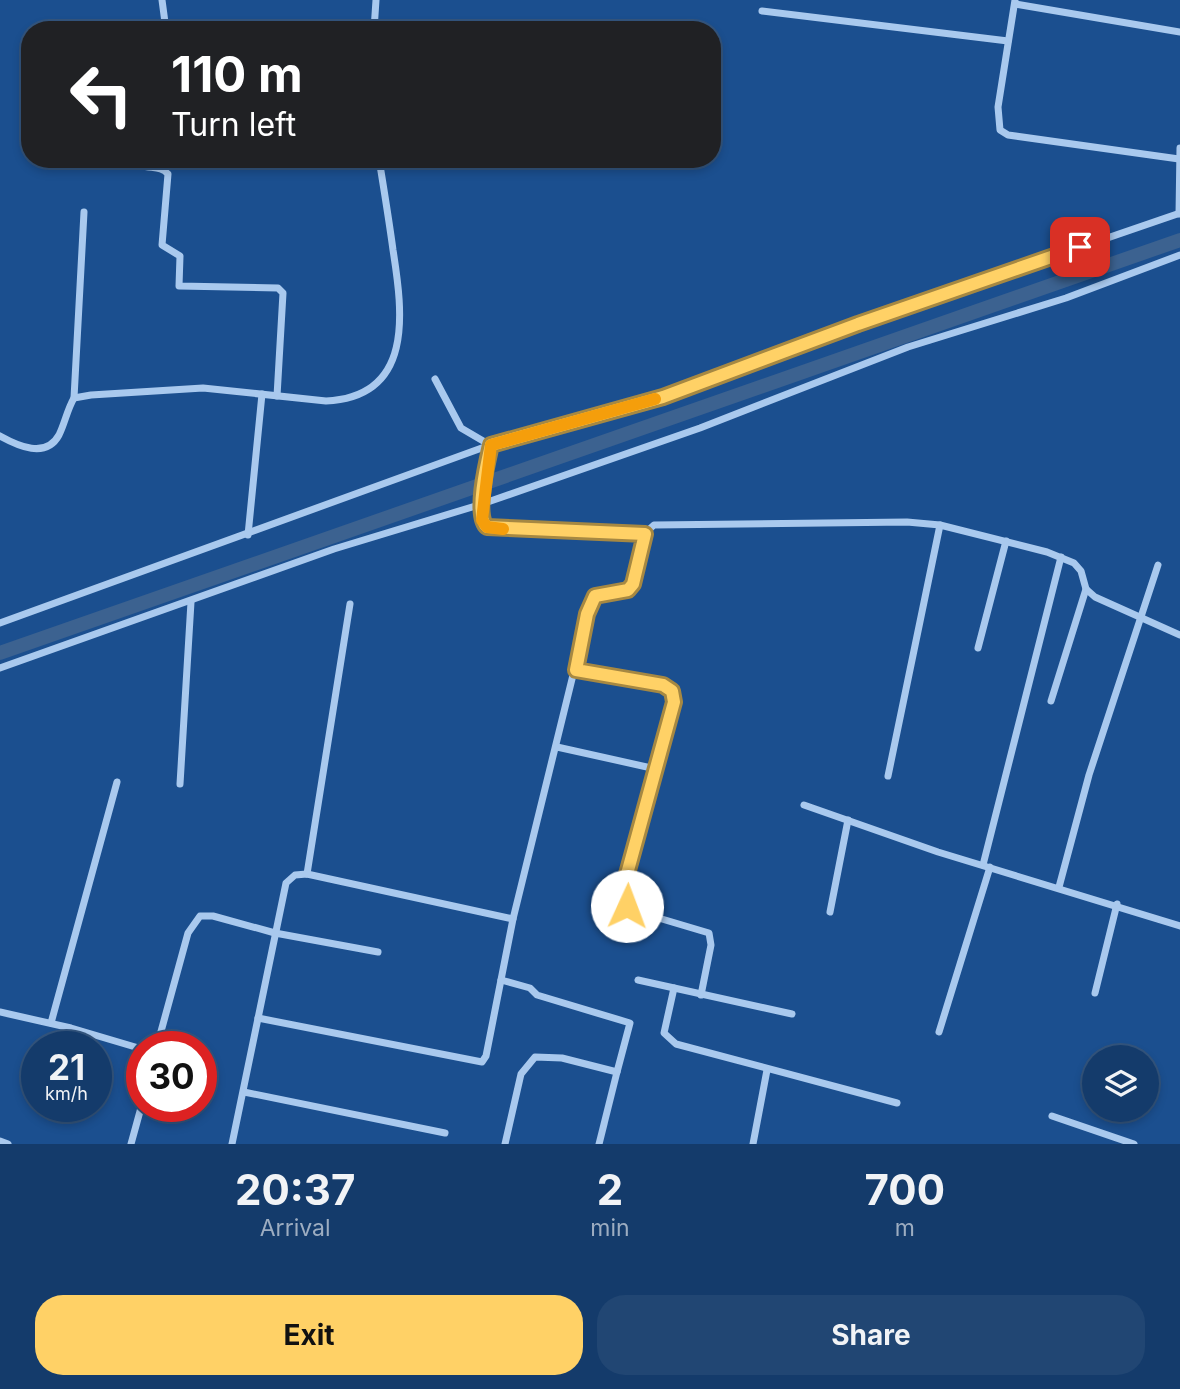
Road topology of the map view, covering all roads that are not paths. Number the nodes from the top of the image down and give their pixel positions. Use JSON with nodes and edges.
{"nodes":[{"id":1,"x":162,"y":0,"type":"edge"},
{"id":2,"x":376,"y":0,"type":"edge"},
{"id":3,"x":1015,"y":2,"type":"edge"},
{"id":4,"x":762,"y":12,"type":"dead end"},
{"id":5,"x":165,"y":21,"type":"edge"},
{"id":6,"x":375,"y":21,"type":"edge"},
{"id":7,"x":1180,"y":32,"type":"edge"},
{"id":8,"x":1008,"y":41,"type":"junction"},
{"id":9,"x":1180,"y":148,"type":"edge"},
{"id":10,"x":1179,"y":159,"type":"edge"},
{"id":11,"x":162,"y":168,"type":"edge"},
{"id":12,"x":380,"y":168,"type":"edge"},
{"id":13,"x":84,"y":212,"type":"dead end"},
{"id":14,"x":1179,"y":213,"type":"edge"},
{"id":15,"x":1180,"y":255,"type":"edge"},
{"id":16,"x":435,"y":379,"type":"dead end"},
{"id":17,"x":262,"y":394,"type":"junction"},
{"id":18,"x":277,"y":396,"type":"junction"},
{"id":19,"x":74,"y":398,"type":"junction"},
{"id":20,"x":0,"y":436,"type":"edge"},
{"id":21,"x":491,"y":445,"type":"junction"},
{"id":22,"x":482,"y":504,"type":"junction"},
{"id":23,"x":940,"y":525,"type":"junction"},
{"id":24,"x":645,"y":534,"type":"junction"},
{"id":25,"x":248,"y":535,"type":"junction"},
{"id":26,"x":1006,"y":541,"type":"junction"},
{"id":27,"x":1061,"y":558,"type":"junction"},
{"id":28,"x":1158,"y":565,"type":"dead end"},
{"id":29,"x":1086,"y":589,"type":"junction"},
{"id":30,"x":191,"y":602,"type":"junction"},
{"id":31,"x":350,"y":604,"type":"dead end"},
{"id":32,"x":1140,"y":618,"type":"junction"},
{"id":33,"x":0,"y":623,"type":"edge"},
{"id":34,"x":1180,"y":635,"type":"edge"},
{"id":35,"x":978,"y":648,"type":"dead end"},
{"id":36,"x":0,"y":668,"type":"edge"},
{"id":37,"x":576,"y":670,"type":"junction"},
{"id":38,"x":1051,"y":701,"type":"dead end"},
{"id":39,"x":557,"y":747,"type":"junction"},
{"id":40,"x":656,"y":769,"type":"junction"},
{"id":41,"x":888,"y":776,"type":"dead end"},
{"id":42,"x":117,"y":782,"type":"dead end"},
{"id":43,"x":180,"y":784,"type":"dead end"},
{"id":44,"x":804,"y":805,"type":"dead end"},
{"id":45,"x":848,"y":820,"type":"junction"},
{"id":46,"x":987,"y":866,"type":"junction"},
{"id":47,"x":307,"y":874,"type":"junction"},
{"id":48,"x":1059,"y":887,"type":"junction"},
{"id":49,"x":1117,"y":904,"type":"junction"},
{"id":50,"x":830,"y":912,"type":"dead end"},
{"id":51,"x":513,"y":919,"type":"junction"},
{"id":52,"x":1180,"y":926,"type":"edge"},
{"id":53,"x":275,"y":933,"type":"junction"},
{"id":54,"x":378,"y":952,"type":"dead end"},
{"id":55,"x":501,"y":979,"type":"junction"},
{"id":56,"x":638,"y":980,"type":"dead end"},
{"id":57,"x":674,"y":988,"type":"junction"},
{"id":58,"x":1095,"y":993,"type":"dead end"},
{"id":59,"x":701,"y":995,"type":"junction"},
{"id":60,"x":0,"y":1013,"type":"edge"},
{"id":61,"x":792,"y":1014,"type":"dead end"},
{"id":62,"x":258,"y":1018,"type":"junction"},
{"id":63,"x":51,"y":1023,"type":"junction"},
{"id":64,"x":161,"y":1031,"type":"edge"},
{"id":65,"x":939,"y":1032,"type":"dead end"},
{"id":66,"x":126,"y":1044,"type":"edge"},
{"id":67,"x":767,"y":1070,"type":"junction"},
{"id":68,"x":617,"y":1072,"type":"junction"},
{"id":69,"x":244,"y":1092,"type":"junction"},
{"id":70,"x":897,"y":1103,"type":"dead end"},
{"id":71,"x":1052,"y":1116,"type":"dead end"},
{"id":72,"x":137,"y":1122,"type":"edge"},
{"id":73,"x":445,"y":1133,"type":"dead end"},
{"id":74,"x":0,"y":1141,"type":"edge"},
{"id":75,"x":8,"y":1144,"type":"edge"},
{"id":76,"x":131,"y":1144,"type":"edge"},
{"id":77,"x":232,"y":1144,"type":"edge"},
{"id":78,"x":505,"y":1144,"type":"edge"},
{"id":79,"x":599,"y":1144,"type":"edge"},
{"id":80,"x":753,"y":1144,"type":"edge"},
{"id":81,"x":1135,"y":1144,"type":"edge"}],
"edges":[{"from":1,"to":5,"type":"street"},
{"from":2,"to":6,"type":"street"},
{"from":3,"to":7,"type":"street"},
{"from":3,"to":8,"type":"street"},
{"from":4,"to":8,"type":"street"},
{"from":8,"to":10,"type":"street"},
{"from":9,"to":10,"type":"street"},
{"from":10,"to":14,"type":"street"},
{"from":11,"to":18,"type":"street"},
{"from":12,"to":18,"type":"street"},
{"from":13,"to":19,"type":"street"},
{"from":14,"to":21,"type":"street"},
{"from":15,"to":22,"type":"street"},
{"from":16,"to":21,"type":"street"},
{"from":17,"to":18,"type":"street"},
{"from":17,"to":19,"type":"street"},
{"from":17,"to":25,"type":"street"},
{"from":19,"to":20,"type":"street"},
{"from":21,"to":22,"type":"street"},
{"from":21,"to":25,"type":"street"},
{"from":22,"to":24,"type":"street"},
{"from":22,"to":30,"type":"street"},
{"from":23,"to":24,"type":"street"},
{"from":23,"to":26,"type":"street"},
{"from":23,"to":41,"type":"street"},
{"from":24,"to":37,"type":"street"},
{"from":25,"to":33,"type":"street"},
{"from":26,"to":27,"type":"street"},
{"from":26,"to":35,"type":"street"},
{"from":27,"to":29,"type":"street"},
{"from":27,"to":46,"type":"street"},
{"from":28,"to":32,"type":"street"},
{"from":29,"to":32,"type":"street"},
{"from":29,"to":38,"type":"street"},
{"from":30,"to":36,"type":"street"},
{"from":30,"to":43,"type":"street"},
{"from":31,"to":47,"type":"street"},
{"from":32,"to":34,"type":"street"},
{"from":32,"to":48,"type":"street"},
{"from":37,"to":39,"type":"street"},
{"from":37,"to":40,"type":"street"},
{"from":39,"to":40,"type":"street"},
{"from":39,"to":51,"type":"street"},
{"from":40,"to":59,"type":"street"},
{"from":42,"to":63,"type":"street"},
{"from":44,"to":45,"type":"street"},
{"from":45,"to":46,"type":"street"},
{"from":45,"to":50,"type":"street"},
{"from":46,"to":48,"type":"street"},
{"from":46,"to":65,"type":"street"},
{"from":47,"to":51,"type":"street"},
{"from":47,"to":53,"type":"street"},
{"from":48,"to":49,"type":"street"},
{"from":49,"to":52,"type":"street"},
{"from":49,"to":58,"type":"street"},
{"from":51,"to":55,"type":"street"},
{"from":53,"to":54,"type":"street"},
{"from":53,"to":62,"type":"street"},
{"from":53,"to":64,"type":"street"},
{"from":55,"to":62,"type":"street"},
{"from":55,"to":68,"type":"street"},
{"from":56,"to":57,"type":"street"},
{"from":57,"to":59,"type":"street"},
{"from":57,"to":67,"type":"street"},
{"from":59,"to":61,"type":"street"},
{"from":60,"to":63,"type":"street"},
{"from":62,"to":69,"type":"street"},
{"from":63,"to":66,"type":"street"},
{"from":67,"to":70,"type":"street"},
{"from":67,"to":80,"type":"street"},
{"from":68,"to":78,"type":"street"},
{"from":68,"to":79,"type":"street"},
{"from":69,"to":73,"type":"street"},
{"from":69,"to":77,"type":"street"},
{"from":71,"to":81,"type":"street"},
{"from":72,"to":76,"type":"street"},
{"from":74,"to":75,"type":"street"}]}
